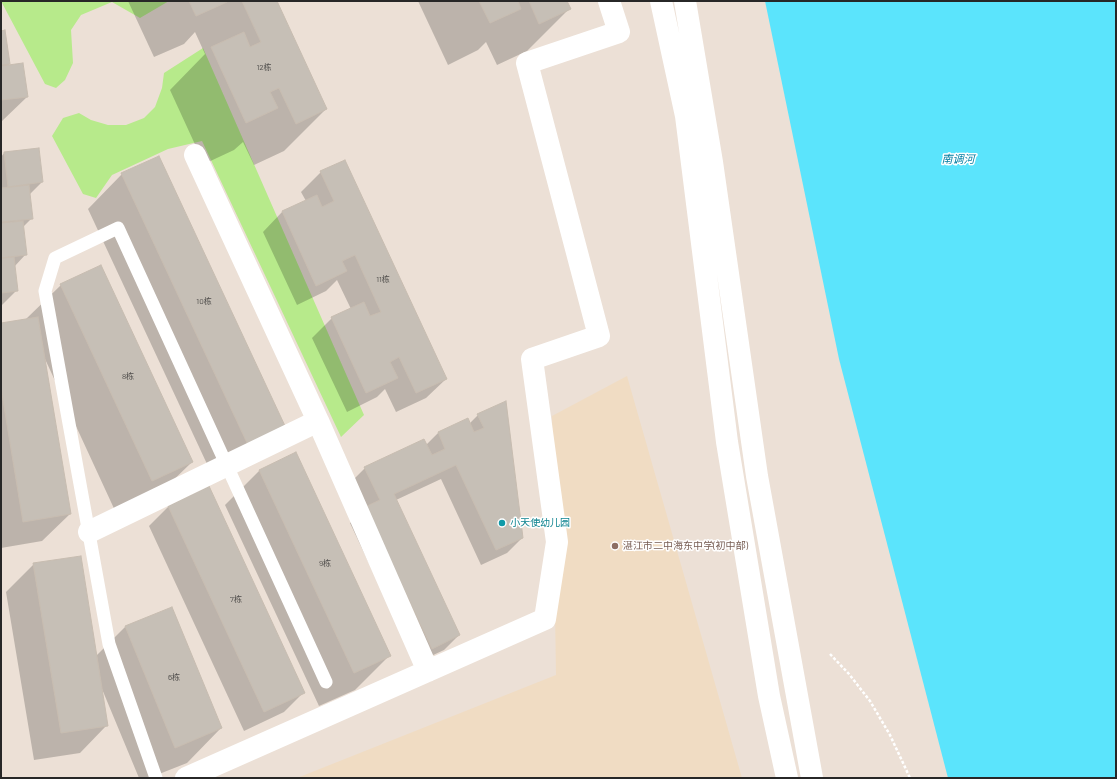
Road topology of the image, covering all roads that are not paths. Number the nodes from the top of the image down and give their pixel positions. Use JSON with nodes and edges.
{"nodes":[{"id":1,"x":609,"y":1,"type":"edge"},
{"id":2,"x":662,"y":1,"type":"edge"},
{"id":3,"x":685,"y":1,"type":"edge"},
{"id":4,"x":195,"y":155,"type":"dead end"},
{"id":5,"x":318,"y":421,"type":"junction"},
{"id":6,"x":227,"y":465,"type":"junction"},
{"id":7,"x":89,"y":532,"type":"junction"},
{"id":8,"x":428,"y":671,"type":"junction"},
{"id":9,"x":326,"y":682,"type":"dead end"},
{"id":10,"x":156,"y":778,"type":"edge"},
{"id":11,"x":186,"y":778,"type":"edge"},
{"id":12,"x":787,"y":778,"type":"edge"},
{"id":13,"x":812,"y":778,"type":"edge"}],
"edges":[{"from":1,"to":8,"type":"street"},
{"from":2,"to":12,"type":"street"},
{"from":3,"to":13,"type":"street"},
{"from":4,"to":5,"type":"street"},
{"from":5,"to":6,"type":"street"},
{"from":5,"to":8,"type":"street"},
{"from":6,"to":7,"type":"street"},
{"from":6,"to":7,"type":"lane"},
{"from":6,"to":9,"type":"lane"},
{"from":7,"to":10,"type":"lane"},
{"from":8,"to":11,"type":"street"}]}
